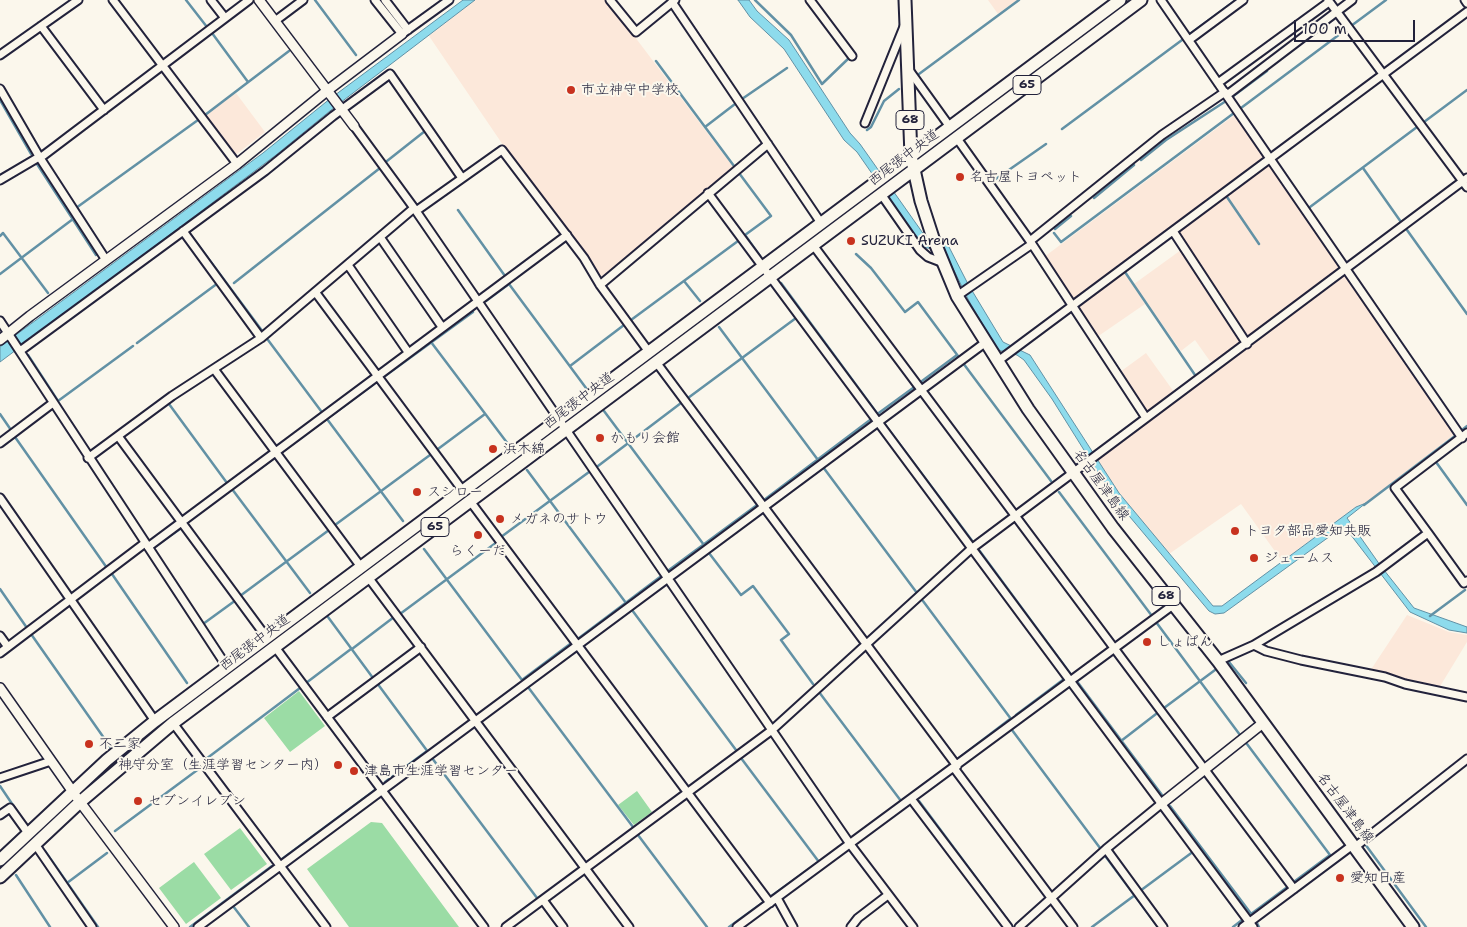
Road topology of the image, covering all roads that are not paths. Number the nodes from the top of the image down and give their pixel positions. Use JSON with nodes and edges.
{"nodes":[{"id":1,"x":78,"y":0,"type":"edge"},
{"id":2,"x":113,"y":0,"type":"edge"},
{"id":3,"x":211,"y":0,"type":"edge"},
{"id":4,"x":249,"y":0,"type":"edge"},
{"id":5,"x":259,"y":0,"type":"edge"},
{"id":6,"x":303,"y":0,"type":"edge"},
{"id":7,"x":375,"y":0,"type":"edge"},
{"id":8,"x":385,"y":0,"type":"edge"},
{"id":9,"x":449,"y":0,"type":"edge"},
{"id":10,"x":610,"y":0,"type":"edge"},
{"id":11,"x":810,"y":0,"type":"edge"},
{"id":12,"x":1120,"y":0,"type":"edge"},
{"id":13,"x":1141,"y":0,"type":"edge"},
{"id":14,"x":1161,"y":0,"type":"edge"},
{"id":15,"x":1243,"y":0,"type":"edge"},
{"id":16,"x":1352,"y":0,"type":"edge"},
{"id":17,"x":907,"y":1,"type":"edge"},
{"id":18,"x":1329,"y":1,"type":"edge"},
{"id":19,"x":671,"y":2,"type":"edge"},
{"id":20,"x":1337,"y":12,"type":"junction"},
{"id":21,"x":1467,"y":12,"type":"edge"},
{"id":22,"x":225,"y":18,"type":"junction"},
{"id":23,"x":275,"y":21,"type":"junction"},
{"id":24,"x":906,"y":22,"type":"junction"},
{"id":25,"x":41,"y":26,"type":"junction"},
{"id":26,"x":405,"y":32,"type":"junction"},
{"id":27,"x":1189,"y":40,"type":"junction"},
{"id":28,"x":0,"y":55,"type":"edge"},
{"id":29,"x":852,"y":56,"type":"dead end"},
{"id":30,"x":162,"y":66,"type":"junction"},
{"id":31,"x":908,"y":68,"type":"junction"},
{"id":32,"x":1384,"y":75,"type":"junction"},
{"id":33,"x":1218,"y":82,"type":"junction"},
{"id":34,"x":0,"y":89,"type":"edge"},
{"id":35,"x":330,"y":92,"type":"junction"},
{"id":36,"x":1226,"y":94,"type":"junction"},
{"id":37,"x":341,"y":108,"type":"junction"},
{"id":38,"x":104,"y":110,"type":"junction"},
{"id":39,"x":865,"y":123,"type":"dead end"},
{"id":40,"x":354,"y":126,"type":"joint"},
{"id":41,"x":950,"y":127,"type":"junction"},
{"id":42,"x":956,"y":137,"type":"junction"},
{"id":43,"x":768,"y":144,"type":"junction"},
{"id":44,"x":911,"y":156,"type":"junction"},
{"id":45,"x":40,"y":158,"type":"junction"},
{"id":46,"x":1271,"y":158,"type":"junction"},
{"id":47,"x":237,"y":164,"type":"junction"},
{"id":48,"x":914,"y":169,"type":"junction"},
{"id":49,"x":462,"y":178,"type":"junction"},
{"id":50,"x":0,"y":180,"type":"edge"},
{"id":51,"x":1466,"y":182,"type":"edge"},
{"id":52,"x":885,"y":191,"type":"junction"},
{"id":53,"x":708,"y":194,"type":"junction"},
{"id":54,"x":415,"y":209,"type":"junction"},
{"id":55,"x":821,"y":223,"type":"junction"},
{"id":56,"x":182,"y":230,"type":"junction"},
{"id":57,"x":1172,"y":231,"type":"junction"},
{"id":58,"x":567,"y":235,"type":"junction"},
{"id":59,"x":380,"y":237,"type":"junction"},
{"id":60,"x":1031,"y":243,"type":"junction"},
{"id":61,"x":813,"y":245,"type":"junction"},
{"id":62,"x":939,"y":257,"type":"junction"},
{"id":63,"x":106,"y":260,"type":"junction"},
{"id":64,"x":348,"y":265,"type":"junction"},
{"id":65,"x":1346,"y":270,"type":"junction"},
{"id":66,"x":765,"y":273,"type":"junction"},
{"id":67,"x":600,"y":286,"type":"junction"},
{"id":68,"x":316,"y":294,"type":"junction"},
{"id":69,"x":960,"y":294,"type":"junction"},
{"id":70,"x":478,"y":301,"type":"junction"},
{"id":71,"x":1071,"y":307,"type":"junction"},
{"id":72,"x":0,"y":321,"type":"edge"},
{"id":73,"x":442,"y":327,"type":"junction"},
{"id":74,"x":10,"y":335,"type":"junction"},
{"id":75,"x":261,"y":338,"type":"junction"},
{"id":76,"x":0,"y":340,"type":"edge"},
{"id":77,"x":986,"y":342,"type":"junction"},
{"id":78,"x":1247,"y":344,"type":"junction"},
{"id":79,"x":19,"y":350,"type":"junction"},
{"id":80,"x":408,"y":352,"type":"junction"},
{"id":81,"x":652,"y":357,"type":"junction"},
{"id":82,"x":998,"y":361,"type":"junction"},
{"id":83,"x":214,"y":369,"type":"junction"},
{"id":84,"x":377,"y":376,"type":"junction"},
{"id":85,"x":921,"y":389,"type":"junction"},
{"id":86,"x":53,"y":403,"type":"junction"},
{"id":87,"x":559,"y":418,"type":"junction"},
{"id":88,"x":1146,"y":418,"type":"junction"},
{"id":89,"x":876,"y":422,"type":"junction"},
{"id":90,"x":566,"y":430,"type":"junction"},
{"id":91,"x":118,"y":436,"type":"junction"},
{"id":92,"x":1464,"y":436,"type":"edge"},
{"id":93,"x":0,"y":444,"type":"edge"},
{"id":94,"x":275,"y":451,"type":"junction"},
{"id":95,"x":88,"y":458,"type":"junction"},
{"id":96,"x":1073,"y":472,"type":"junction"},
{"id":97,"x":463,"y":491,"type":"junction"},
{"id":98,"x":0,"y":498,"type":"edge"},
{"id":99,"x":470,"y":501,"type":"junction"},
{"id":100,"x":764,"y":507,"type":"junction"},
{"id":101,"x":1015,"y":516,"type":"junction"},
{"id":102,"x":181,"y":522,"type":"junction"},
{"id":103,"x":1428,"y":533,"type":"junction"},
{"id":104,"x":146,"y":545,"type":"junction"},
{"id":105,"x":971,"y":549,"type":"junction"},
{"id":106,"x":361,"y":567,"type":"junction"},
{"id":107,"x":368,"y":577,"type":"junction"},
{"id":108,"x":668,"y":578,"type":"junction"},
{"id":109,"x":1466,"y":584,"type":"edge"},
{"id":110,"x":70,"y":600,"type":"junction"},
{"id":111,"x":1173,"y":605,"type":"junction"},
{"id":112,"x":0,"y":636,"type":"edge"},
{"id":113,"x":266,"y":638,"type":"junction"},
{"id":114,"x":866,"y":644,"type":"junction"},
{"id":115,"x":578,"y":645,"type":"junction"},
{"id":116,"x":1254,"y":645,"type":"junction"},
{"id":117,"x":8,"y":647,"type":"junction"},
{"id":118,"x":275,"y":647,"type":"junction"},
{"id":119,"x":421,"y":647,"type":"junction"},
{"id":120,"x":1114,"y":649,"type":"junction"},
{"id":121,"x":0,"y":653,"type":"edge"},
{"id":122,"x":1218,"y":661,"type":"junction"},
{"id":123,"x":227,"y":667,"type":"junction"},
{"id":124,"x":1070,"y":682,"type":"junction"},
{"id":125,"x":0,"y":688,"type":"edge"},
{"id":126,"x":1467,"y":697,"type":"edge"},
{"id":127,"x":327,"y":717,"type":"junction"},
{"id":128,"x":155,"y":721,"type":"junction"},
{"id":129,"x":476,"y":721,"type":"junction"},
{"id":130,"x":173,"y":723,"type":"junction"},
{"id":131,"x":1263,"y":723,"type":"junction"},
{"id":132,"x":772,"y":730,"type":"junction"},
{"id":133,"x":1467,"y":759,"type":"edge"},
{"id":134,"x":52,"y":761,"type":"junction"},
{"id":135,"x":955,"y":767,"type":"junction"},
{"id":136,"x":1205,"y":770,"type":"junction"},
{"id":137,"x":0,"y":778,"type":"edge"},
{"id":138,"x":72,"y":791,"type":"junction"},
{"id":139,"x":382,"y":791,"type":"junction"},
{"id":140,"x":687,"y":792,"type":"junction"},
{"id":141,"x":912,"y":800,"type":"junction"},
{"id":142,"x":80,"y":802,"type":"junction"},
{"id":143,"x":1162,"y":804,"type":"junction"},
{"id":144,"x":0,"y":815,"type":"edge"},
{"id":145,"x":28,"y":833,"type":"junction"},
{"id":146,"x":35,"y":844,"type":"junction"},
{"id":147,"x":850,"y":844,"type":"junction"},
{"id":148,"x":1354,"y":846,"type":"junction"},
{"id":149,"x":1106,"y":849,"type":"junction"},
{"id":150,"x":0,"y":860,"type":"edge"},
{"id":151,"x":281,"y":866,"type":"junction"},
{"id":152,"x":585,"y":868,"type":"junction"},
{"id":153,"x":0,"y":877,"type":"edge"},
{"id":154,"x":1294,"y":889,"type":"junction"},
{"id":155,"x":888,"y":895,"type":"junction"},
{"id":156,"x":777,"y":898,"type":"junction"},
{"id":157,"x":1052,"y":899,"type":"junction"},
{"id":158,"x":543,"y":900,"type":"junction"},
{"id":159,"x":770,"y":903,"type":"junction"},
{"id":160,"x":1252,"y":924,"type":"edge"},
{"id":161,"x":92,"y":927,"type":"edge"},
{"id":162,"x":174,"y":927,"type":"edge"},
{"id":163,"x":198,"y":927,"type":"edge"},
{"id":164,"x":326,"y":927,"type":"edge"},
{"id":165,"x":484,"y":927,"type":"edge"},
{"id":166,"x":506,"y":927,"type":"edge"},
{"id":167,"x":563,"y":927,"type":"edge"},
{"id":168,"x":630,"y":927,"type":"edge"},
{"id":169,"x":737,"y":927,"type":"edge"},
{"id":170,"x":793,"y":927,"type":"edge"},
{"id":171,"x":851,"y":927,"type":"edge"},
{"id":172,"x":913,"y":927,"type":"edge"},
{"id":173,"x":1008,"y":927,"type":"edge"},
{"id":174,"x":1019,"y":927,"type":"edge"},
{"id":175,"x":1073,"y":927,"type":"edge"},
{"id":176,"x":1163,"y":927,"type":"edge"},
{"id":177,"x":1243,"y":927,"type":"edge"},
{"id":178,"x":1413,"y":927,"type":"edge"}],
"edges":[{"from":1,"to":25,"type":"street"},
{"from":2,"to":30,"type":"street"},
{"from":3,"to":22,"type":"street"},
{"from":4,"to":22,"type":"street"},
{"from":5,"to":23,"type":"street"},
{"from":6,"to":23,"type":"street"},
{"from":7,"to":26,"type":"street"},
{"from":8,"to":26,"type":"street"},
{"from":9,"to":26,"type":"street"},
{"from":10,"to":19,"type":"street"},
{"from":11,"to":29,"type":"street"},
{"from":12,"to":41,"type":"main road","name":"西尾張中央道","number":"65"},
{"from":13,"to":42,"type":"main road","name":"西尾張中央道","number":"65"},
{"from":14,"to":27,"type":"street"},
{"from":15,"to":27,"type":"street"},
{"from":16,"to":20,"type":"street"},
{"from":17,"to":24,"type":"main road","name":"名古屋津島線","number":"68"},
{"from":18,"to":20,"type":"street"},
{"from":18,"to":33,"type":"street"},
{"from":19,"to":43,"type":"street"},
{"from":20,"to":32,"type":"street"},
{"from":20,"to":36,"type":"street"},
{"from":21,"to":32,"type":"street"},
{"from":22,"to":30,"type":"street"},
{"from":23,"to":35,"type":"street"},
{"from":24,"to":31,"type":"main road","name":"名古屋津島線","number":"68"},
{"from":24,"to":39,"type":"street"},
{"from":25,"to":28,"type":"street"},
{"from":25,"to":38,"type":"street"},
{"from":26,"to":35,"type":"street"},
{"from":27,"to":33,"type":"street"},
{"from":30,"to":38,"type":"street"},
{"from":30,"to":47,"type":"street"},
{"from":31,"to":41,"type":"street"},
{"from":31,"to":44,"type":"main road","name":"名古屋津島線","number":"68"},
{"from":32,"to":46,"type":"street"},
{"from":32,"to":51,"type":"street"},
{"from":33,"to":36,"type":"street"},
{"from":34,"to":45,"type":"street"},
{"from":35,"to":37,"type":"street"},
{"from":35,"to":47,"type":"street"},
{"from":36,"to":46,"type":"street"},
{"from":36,"to":60,"type":"street"},
{"from":37,"to":40,"type":"street"},
{"from":37,"to":49,"type":"street"},
{"from":37,"to":56,"type":"street"},
{"from":38,"to":45,"type":"street"},
{"from":40,"to":54,"type":"street"},
{"from":41,"to":44,"type":"main road","name":"西尾張中央道","number":"65"},
{"from":42,"to":48,"type":"main road","name":"西尾張中央道","number":"65"},
{"from":42,"to":60,"type":"street"},
{"from":43,"to":53,"type":"street"},
{"from":43,"to":55,"type":"street"},
{"from":44,"to":48,"type":"main road","name":"名古屋津島線","number":"68"},
{"from":44,"to":55,"type":"main road","name":"西尾張中央道","number":"65"},
{"from":45,"to":50,"type":"street"},
{"from":45,"to":63,"type":"street"},
{"from":46,"to":57,"type":"street"},
{"from":46,"to":65,"type":"street"},
{"from":47,"to":63,"type":"street"},
{"from":48,"to":52,"type":"main road","name":"西尾張中央道","number":"65"},
{"from":48,"to":62,"type":"main road","name":"名古屋津島線","number":"68"},
{"from":49,"to":54,"type":"street"},
{"from":49,"to":58,"type":"street"},
{"from":51,"to":65,"type":"street"},
{"from":52,"to":61,"type":"main road","name":"西尾張中央道","number":"65"},
{"from":52,"to":62,"type":"street"},
{"from":53,"to":66,"type":"street"},
{"from":53,"to":67,"type":"street"},
{"from":54,"to":59,"type":"street"},
{"from":54,"to":70,"type":"street"},
{"from":55,"to":66,"type":"main road","name":"西尾張中央道","number":"65"},
{"from":56,"to":75,"type":"street"},
{"from":56,"to":79,"type":"street"},
{"from":57,"to":71,"type":"street"},
{"from":57,"to":78,"type":"street"},
{"from":58,"to":67,"type":"street"},
{"from":58,"to":70,"type":"street"},
{"from":59,"to":64,"type":"street"},
{"from":59,"to":73,"type":"street"},
{"from":60,"to":69,"type":"street"},
{"from":60,"to":71,"type":"street"},
{"from":61,"to":66,"type":"main road","name":"西尾張中央道","number":"65"},
{"from":61,"to":85,"type":"street"},
{"from":62,"to":69,"type":"main road","name":"名古屋津島線","number":"68"},
{"from":63,"to":74,"type":"street"},
{"from":64,"to":68,"type":"street"},
{"from":64,"to":80,"type":"street"},
{"from":65,"to":78,"type":"street"},
{"from":65,"to":92,"type":"street"},
{"from":66,"to":81,"type":"main road","name":"西尾張中央道","number":"65"},
{"from":66,"to":89,"type":"street"},
{"from":67,"to":81,"type":"street"},
{"from":68,"to":75,"type":"street"},
{"from":68,"to":84,"type":"street"},
{"from":69,"to":77,"type":"main road","name":"名古屋津島線","number":"68"},
{"from":70,"to":73,"type":"street"},
{"from":70,"to":87,"type":"street"},
{"from":71,"to":82,"type":"street"},
{"from":71,"to":88,"type":"street"},
{"from":72,"to":74,"type":"street"},
{"from":73,"to":80,"type":"street"},
{"from":74,"to":76,"type":"street"},
{"from":74,"to":79,"type":"street"},
{"from":75,"to":83,"type":"street"},
{"from":77,"to":82,"type":"main road","name":"名古屋津島線","number":"68"},
{"from":77,"to":85,"type":"street"},
{"from":78,"to":88,"type":"street"},
{"from":79,"to":86,"type":"street"},
{"from":80,"to":84,"type":"street"},
{"from":81,"to":87,"type":"main road","name":"西尾張中央道","number":"65"},
{"from":81,"to":90,"type":"main road","name":"西尾張中央道","number":"65"},
{"from":81,"to":100,"type":"street"},
{"from":82,"to":96,"type":"main road","name":"名古屋津島線","number":"68"},
{"from":83,"to":91,"type":"street"},
{"from":83,"to":94,"type":"street"},
{"from":84,"to":94,"type":"street"},
{"from":84,"to":97,"type":"street"},
{"from":85,"to":89,"type":"street"},
{"from":85,"to":101,"type":"street"},
{"from":86,"to":93,"type":"street"},
{"from":86,"to":95,"type":"street"},
{"from":87,"to":90,"type":"street"},
{"from":87,"to":97,"type":"main road","name":"西尾張中央道","number":"65"},
{"from":88,"to":96,"type":"street"},
{"from":89,"to":100,"type":"street"},
{"from":89,"to":105,"type":"street"},
{"from":90,"to":99,"type":"main road","name":"西尾張中央道","number":"65"},
{"from":90,"to":108,"type":"street"},
{"from":91,"to":95,"type":"street"},
{"from":91,"to":102,"type":"street"},
{"from":92,"to":103,"type":"street"},
{"from":94,"to":102,"type":"street"},
{"from":94,"to":106,"type":"street"},
{"from":95,"to":104,"type":"street"},
{"from":96,"to":101,"type":"street"},
{"from":96,"to":111,"type":"main road","name":"名古屋津島線","number":"68"},
{"from":97,"to":106,"type":"main road","name":"西尾張中央道","number":"65"},
{"from":98,"to":110,"type":"street"},
{"from":99,"to":107,"type":"main road","name":"西尾張中央道","number":"65"},
{"from":99,"to":115,"type":"street"},
{"from":100,"to":108,"type":"street"},
{"from":100,"to":114,"type":"street"},
{"from":101,"to":105,"type":"street"},
{"from":101,"to":120,"type":"street"},
{"from":102,"to":104,"type":"street"},
{"from":102,"to":113,"type":"street"},
{"from":103,"to":109,"type":"street"},
{"from":103,"to":116,"type":"street"},
{"from":104,"to":110,"type":"street"},
{"from":104,"to":123,"type":"street"},
{"from":105,"to":114,"type":"street"},
{"from":105,"to":124,"type":"street"},
{"from":106,"to":113,"type":"main road","name":"西尾張中央道","number":"65"},
{"from":107,"to":118,"type":"main road","name":"西尾張中央道","number":"65"},
{"from":107,"to":119,"type":"street"},
{"from":108,"to":115,"type":"street"},
{"from":108,"to":132,"type":"street"},
{"from":110,"to":117,"type":"street"},
{"from":110,"to":128,"type":"street"},
{"from":111,"to":120,"type":"street"},
{"from":111,"to":122,"type":"main road","name":"名古屋津島線","number":"68"},
{"from":112,"to":117,"type":"street"},
{"from":113,"to":123,"type":"main road","name":"西尾張中央道","number":"65"},
{"from":114,"to":132,"type":"street"},
{"from":114,"to":135,"type":"street"},
{"from":115,"to":129,"type":"street"},
{"from":115,"to":140,"type":"street"},
{"from":116,"to":122,"type":"street"},
{"from":116,"to":126,"type":"street"},
{"from":117,"to":121,"type":"street"},
{"from":118,"to":127,"type":"street"},
{"from":118,"to":130,"type":"main road","name":"西尾張中央道","number":"65"},
{"from":119,"to":127,"type":"street"},
{"from":119,"to":129,"type":"street"},
{"from":120,"to":124,"type":"street"},
{"from":120,"to":136,"type":"street"},
{"from":122,"to":131,"type":"main road","name":"名古屋津島線","number":"68"},
{"from":123,"to":128,"type":"main road","name":"西尾張中央道","number":"65"},
{"from":124,"to":135,"type":"street"},
{"from":124,"to":143,"type":"street"},
{"from":125,"to":134,"type":"street"},
{"from":127,"to":139,"type":"street"},
{"from":128,"to":138,"type":"main road","name":"西尾張中央道","number":"65"},
{"from":129,"to":139,"type":"street"},
{"from":129,"to":152,"type":"street"},
{"from":130,"to":142,"type":"main road","name":"西尾張中央道","number":"65"},
{"from":130,"to":151,"type":"street"},
{"from":131,"to":136,"type":"street"},
{"from":131,"to":148,"type":"main road","name":"名古屋津島線","number":"68"},
{"from":132,"to":140,"type":"street"},
{"from":132,"to":147,"type":"street"},
{"from":133,"to":148,"type":"street"},
{"from":134,"to":137,"type":"street"},
{"from":134,"to":138,"type":"street"},
{"from":135,"to":141,"type":"street"},
{"from":135,"to":157,"type":"street"},
{"from":136,"to":143,"type":"street"},
{"from":136,"to":154,"type":"street"},
{"from":138,"to":142,"type":"street"},
{"from":138,"to":145,"type":"main road","name":"西尾張中央道","number":"65"},
{"from":139,"to":151,"type":"street"},
{"from":139,"to":165,"type":"street"},
{"from":140,"to":152,"type":"street"},
{"from":140,"to":159,"type":"street"},
{"from":141,"to":147,"type":"street"},
{"from":141,"to":173,"type":"street"},
{"from":142,"to":146,"type":"main road","name":"西尾張中央道","number":"65"},
{"from":142,"to":162,"type":"street"},
{"from":143,"to":149,"type":"street"},
{"from":143,"to":160,"type":"street"},
{"from":144,"to":145,"type":"street"},
{"from":145,"to":150,"type":"main road","name":"西尾張中央道","number":"65"},
{"from":146,"to":153,"type":"main road","name":"西尾張中央道","number":"65"},
{"from":146,"to":161,"type":"street"},
{"from":147,"to":155,"type":"street"},
{"from":147,"to":156,"type":"street"},
{"from":148,"to":154,"type":"street"},
{"from":148,"to":178,"type":"main road","name":"名古屋津島線","number":"68"},
{"from":149,"to":157,"type":"street"},
{"from":149,"to":176,"type":"street"},
{"from":151,"to":163,"type":"street"},
{"from":151,"to":164,"type":"street"},
{"from":152,"to":158,"type":"street"},
{"from":152,"to":168,"type":"street"},
{"from":154,"to":160,"type":"street"},
{"from":155,"to":171,"type":"street"},
{"from":155,"to":172,"type":"street"},
{"from":156,"to":159,"type":"street"},
{"from":156,"to":170,"type":"street"},
{"from":157,"to":174,"type":"street"},
{"from":157,"to":175,"type":"street"},
{"from":158,"to":166,"type":"street"},
{"from":158,"to":167,"type":"street"},
{"from":159,"to":169,"type":"street"},
{"from":160,"to":177,"type":"street"}]}
